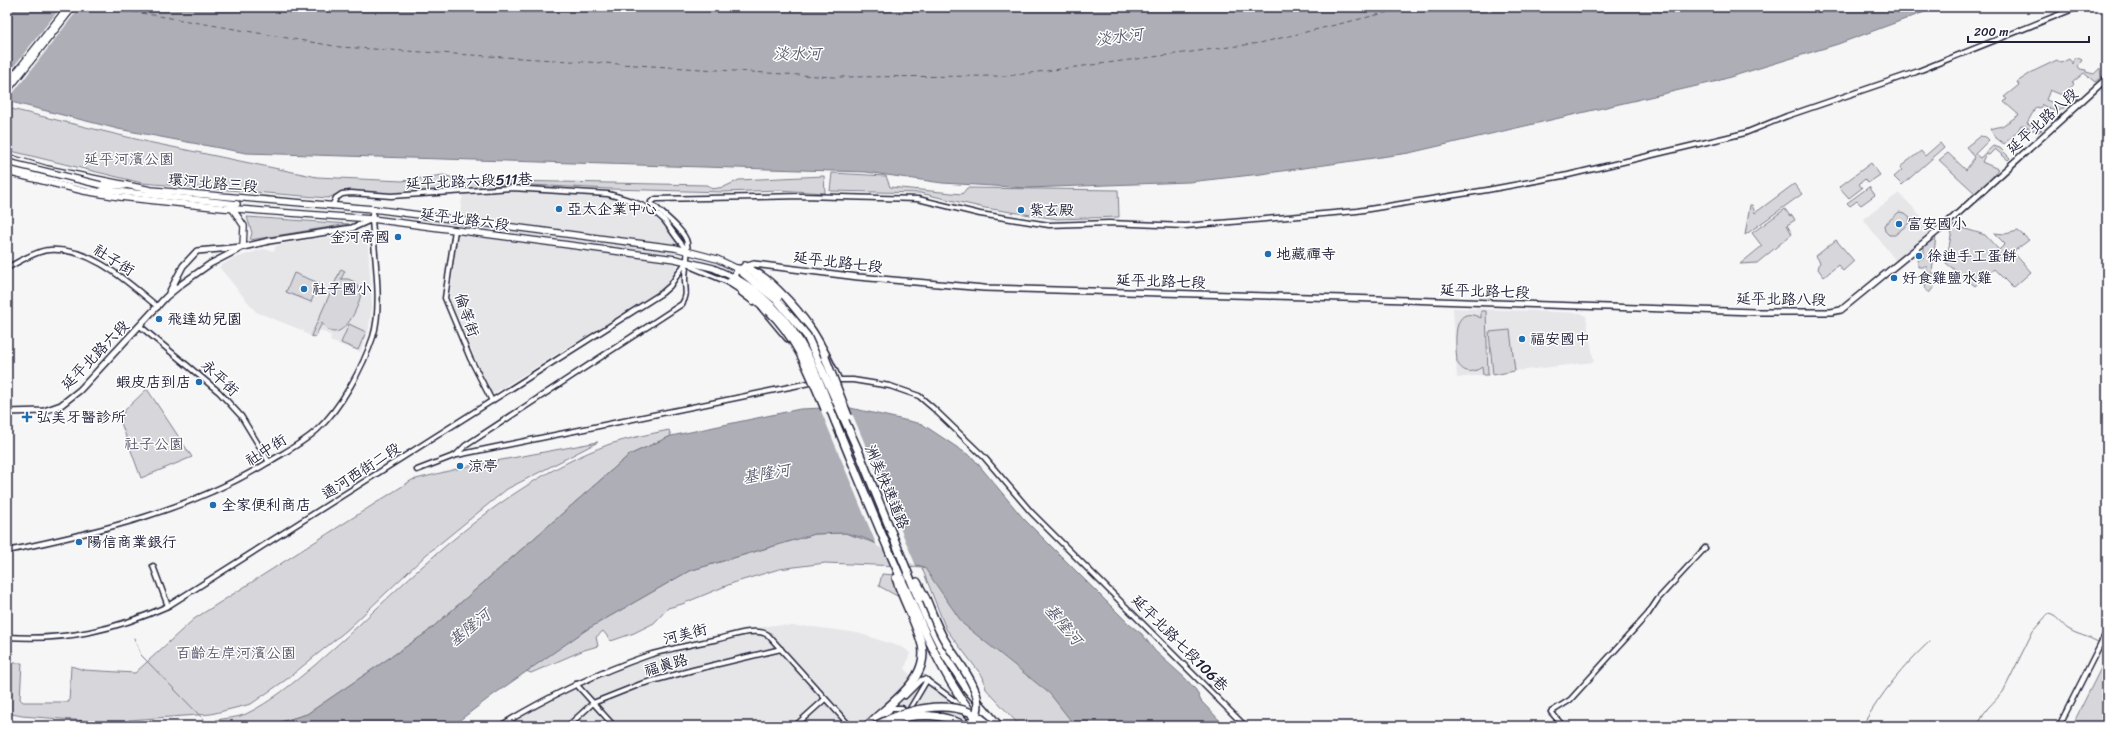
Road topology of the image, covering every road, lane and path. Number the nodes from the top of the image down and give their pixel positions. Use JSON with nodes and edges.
{"nodes":[{"id":1,"x":68,"y":7,"type":"edge"},
{"id":2,"x":73,"y":7,"type":"edge"},
{"id":3,"x":2078,"y":7,"type":"edge"},
{"id":4,"x":2107,"y":78,"type":"edge"},
{"id":5,"x":7,"y":84,"type":"edge"},
{"id":6,"x":7,"y":91,"type":"edge"},
{"id":7,"x":7,"y":157,"type":"edge"},
{"id":8,"x":7,"y":162,"type":"edge"},
{"id":9,"x":7,"y":167,"type":"edge"},
{"id":10,"x":47,"y":169,"type":"junction"},
{"id":11,"x":7,"y":172,"type":"edge"},
{"id":12,"x":128,"y":186,"type":"junction"},
{"id":13,"x":332,"y":206,"type":"junction"},
{"id":14,"x":232,"y":208,"type":"junction"},
{"id":15,"x":373,"y":209,"type":"junction"},
{"id":16,"x":372,"y":219,"type":"junction"},
{"id":17,"x":455,"y":230,"type":"junction"},
{"id":18,"x":243,"y":247,"type":"junction"},
{"id":19,"x":687,"y":250,"type":"junction"},
{"id":20,"x":687,"y":261,"type":"junction"},
{"id":21,"x":741,"y":267,"type":"junction"},
{"id":22,"x":7,"y":268,"type":"edge"},
{"id":23,"x":732,"y":279,"type":"junction"},
{"id":24,"x":166,"y":297,"type":"junction"},
{"id":25,"x":158,"y":307,"type":"junction"},
{"id":26,"x":1584,"y":307,"type":"joint"},
{"id":27,"x":140,"y":326,"type":"junction"},
{"id":28,"x":839,"y":379,"type":"junction"},
{"id":29,"x":810,"y":383,"type":"junction"},
{"id":30,"x":492,"y":401,"type":"junction"},
{"id":31,"x":7,"y":412,"type":"edge"},
{"id":32,"x":456,"y":455,"type":"junction"},
{"id":33,"x":269,"y":462,"type":"junction"},
{"id":34,"x":417,"y":470,"type":"dead end"},
{"id":35,"x":890,"y":528,"type":"junction"},
{"id":36,"x":1705,"y":548,"type":"dead end"},
{"id":37,"x":7,"y":551,"type":"edge"},
{"id":38,"x":889,"y":553,"type":"junction"},
{"id":39,"x":153,"y":566,"type":"dead end"},
{"id":40,"x":168,"y":606,"type":"junction"},
{"id":41,"x":2107,"y":630,"type":"edge"},
{"id":42,"x":7,"y":637,"type":"edge"},
{"id":43,"x":781,"y":649,"type":"junction"},
{"id":44,"x":927,"y":680,"type":"junction"},
{"id":45,"x":576,"y":684,"type":"junction"},
{"id":46,"x":825,"y":699,"type":"junction"},
{"id":47,"x":593,"y":703,"type":"junction"},
{"id":48,"x":892,"y":708,"type":"junction"},
{"id":49,"x":905,"y":716,"type":"junction"},
{"id":50,"x":500,"y":726,"type":"edge"},
{"id":51,"x":568,"y":726,"type":"edge"},
{"id":52,"x":614,"y":726,"type":"edge"},
{"id":53,"x":796,"y":726,"type":"edge"},
{"id":54,"x":850,"y":726,"type":"edge"},
{"id":55,"x":867,"y":726,"type":"edge"},
{"id":56,"x":874,"y":726,"type":"edge"},
{"id":57,"x":883,"y":726,"type":"edge"},
{"id":58,"x":898,"y":726,"type":"edge"},
{"id":59,"x":965,"y":726,"type":"edge"},
{"id":60,"x":978,"y":726,"type":"edge"},
{"id":61,"x":982,"y":726,"type":"edge"},
{"id":62,"x":990,"y":726,"type":"edge"},
{"id":63,"x":999,"y":726,"type":"edge"},
{"id":64,"x":1245,"y":726,"type":"edge"},
{"id":65,"x":1563,"y":726,"type":"edge"},
{"id":66,"x":2059,"y":726,"type":"edge"}],
"edges":[{"from":1,"to":5,"type":"main road"},
{"from":2,"to":6,"type":"main road"},
{"from":3,"to":19,"type":"street"},
{"from":4,"to":26,"type":"street","name":"延平北路八段"},
{"from":7,"to":10,"type":"main road","name":"環河北路三段"},
{"from":8,"to":10,"type":"main road"},
{"from":8,"to":12,"type":"main road","bridge":true},
{"from":9,"to":15,"type":"main road"},
{"from":10,"to":12,"type":"main road","name":"環河北路三段"},
{"from":11,"to":14,"type":"main road","name":"環河北路三段"},
{"from":12,"to":13,"type":"main road","name":"環河北路三段"},
{"from":13,"to":15,"type":"main road","name":"環河北路三段"},
{"from":13,"to":19,"type":"street","name":"延平北路六段511巷"},
{"from":14,"to":16,"type":"main road","name":"環河北路三段"},
{"from":14,"to":18,"type":"main road"},
{"from":15,"to":16,"type":"street"},
{"from":15,"to":19,"type":"main road","name":"延平北路六段"},
{"from":16,"to":17,"type":"main road","name":"延平北路六段"},
{"from":16,"to":18,"type":"street","name":"延平北路六段"},
{"from":16,"to":33,"type":"street","name":"社中街"},
{"from":17,"to":20,"type":"main road","name":"延平北路六段"},
{"from":17,"to":30,"type":"street","name":"倫等街"},
{"from":18,"to":24,"type":"street","name":"延平北路六段"},
{"from":18,"to":24,"type":"street","name":"延平北路六段"},
{"from":19,"to":20,"type":"street"},
{"from":19,"to":21,"type":"main road","name":"延平北路七段"},
{"from":20,"to":23,"type":"main road"},
{"from":20,"to":30,"type":"street","name":"通河西街二段"},
{"from":20,"to":32,"type":"street"},
{"from":21,"to":23,"type":"street"},
{"from":21,"to":26,"type":"street","name":"延平北路七段"},
{"from":21,"to":28,"type":"street"},
{"from":21,"to":35,"type":"highway","name":"洲美快速道路","bridge":true},
{"from":22,"to":25,"type":"street","name":"社子街"},
{"from":23,"to":29,"type":"street"},
{"from":23,"to":38,"type":"highway","name":"洲美快速道路","bridge":true},
{"from":24,"to":25,"type":"street","name":"延平北路六段"},
{"from":25,"to":27,"type":"street","name":"延平北路六段"},
{"from":27,"to":31,"type":"street","name":"延平北路六段"},
{"from":27,"to":33,"type":"street","name":"永平街"},
{"from":28,"to":29,"type":"street","name":"延平北路七段106巷"},
{"from":28,"to":64,"type":"street","name":"延平北路七段106巷"},
{"from":29,"to":32,"type":"street","name":"延平北路七段106巷"},
{"from":30,"to":40,"type":"street","name":"通河西街二段"},
{"from":32,"to":34,"type":"street"},
{"from":33,"to":37,"type":"street","name":"社中街"},
{"from":35,"to":59,"type":"highway","bridge":true},
{"from":35,"to":63,"type":"highway","name":"洲美快速道路","bridge":true},
{"from":36,"to":65,"type":"street"},
{"from":38,"to":55,"type":"highway"},
{"from":38,"to":61,"type":"highway","name":"洲美快速道路","bridge":true},
{"from":39,"to":40,"type":"street"},
{"from":40,"to":42,"type":"street","name":"通河西街二段"},
{"from":41,"to":66,"type":"street"},
{"from":43,"to":45,"type":"street","name":"河美街"},
{"from":43,"to":46,"type":"street","name":"河美街"},
{"from":43,"to":47,"type":"street","name":"福真路"},
{"from":44,"to":48,"type":"street"},
{"from":44,"to":49,"type":"street"},
{"from":44,"to":60,"type":"street"},
{"from":45,"to":47,"type":"street"},
{"from":45,"to":50,"type":"street","name":"河美街"},
{"from":46,"to":53,"type":"street"},
{"from":46,"to":54,"type":"street","name":"河美街"},
{"from":47,"to":51,"type":"street","name":"福真路"},
{"from":47,"to":52,"type":"street"},
{"from":48,"to":49,"type":"street"},
{"from":48,"to":56,"type":"street"},
{"from":49,"to":58,"type":"street"},
{"from":56,"to":62,"type":"highway","bridge":true},
{"from":57,"to":59,"type":"highway","bridge":true}]}
